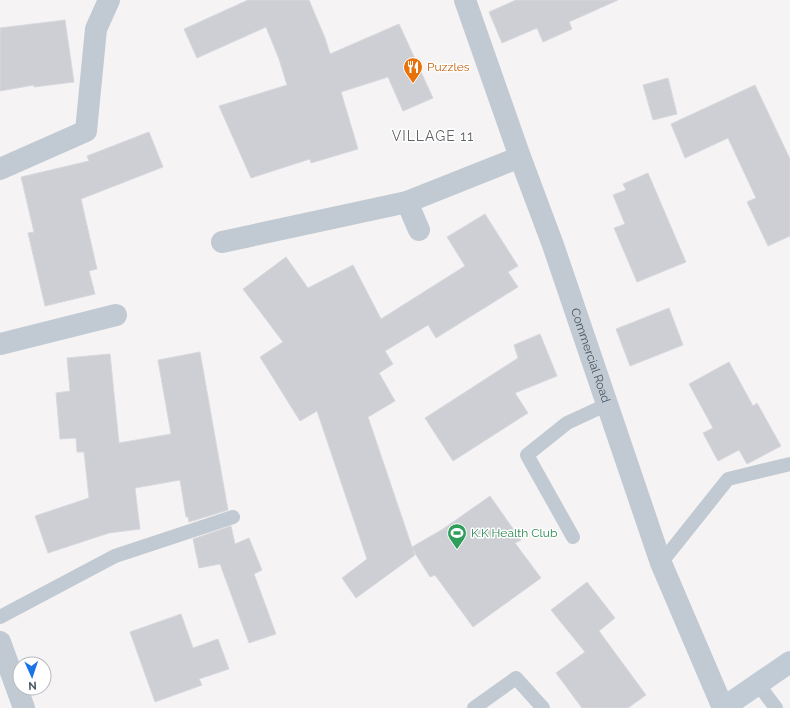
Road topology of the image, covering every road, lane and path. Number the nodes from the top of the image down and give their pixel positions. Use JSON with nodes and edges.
{"nodes":[{"id":1,"x":109,"y":0,"type":"edge"},
{"id":2,"x":465,"y":0,"type":"edge"},
{"id":3,"x":520,"y":157,"type":"junction"},
{"id":4,"x":0,"y":170,"type":"edge"},
{"id":5,"x":407,"y":202,"type":"junction"},
{"id":6,"x":419,"y":230,"type":"dead end"},
{"id":7,"x":222,"y":242,"type":"dead end"},
{"id":8,"x":116,"y":315,"type":"dead end"},
{"id":9,"x":0,"y":344,"type":"edge"},
{"id":10,"x":608,"y":404,"type":"junction"},
{"id":11,"x":790,"y":464,"type":"edge"},
{"id":12,"x":233,"y":518,"type":"dead end"},
{"id":13,"x":573,"y":537,"type":"dead end"},
{"id":14,"x":661,"y":563,"type":"junction"},
{"id":15,"x":0,"y":616,"type":"edge"},
{"id":16,"x":0,"y":642,"type":"edge"},
{"id":17,"x":790,"y":662,"type":"edge"},
{"id":18,"x":758,"y":684,"type":"junction"},
{"id":19,"x":24,"y":708,"type":"edge"},
{"id":20,"x":474,"y":708,"type":"edge"},
{"id":21,"x":543,"y":708,"type":"edge"},
{"id":22,"x":723,"y":708,"type":"edge"},
{"id":23,"x":776,"y":708,"type":"edge"}],
"edges":[{"from":1,"to":4,"type":"street"},
{"from":2,"to":3,"type":"street","name":"Commercial Road"},
{"from":3,"to":5,"type":"street"},
{"from":3,"to":10,"type":"street","name":"Commercial Road"},
{"from":5,"to":6,"type":"street"},
{"from":5,"to":7,"type":"street"},
{"from":8,"to":9,"type":"street"},
{"from":10,"to":13,"type":"lane"},
{"from":10,"to":14,"type":"street","name":"Commercial Road"},
{"from":11,"to":14,"type":"lane"},
{"from":12,"to":15,"type":"lane"},
{"from":14,"to":22,"type":"street","name":"Commercial Road"},
{"from":16,"to":19,"type":"street"},
{"from":17,"to":18,"type":"main road"},
{"from":18,"to":22,"type":"main road"},
{"from":18,"to":23,"type":"lane"},
{"from":20,"to":21,"type":"lane"}]}
